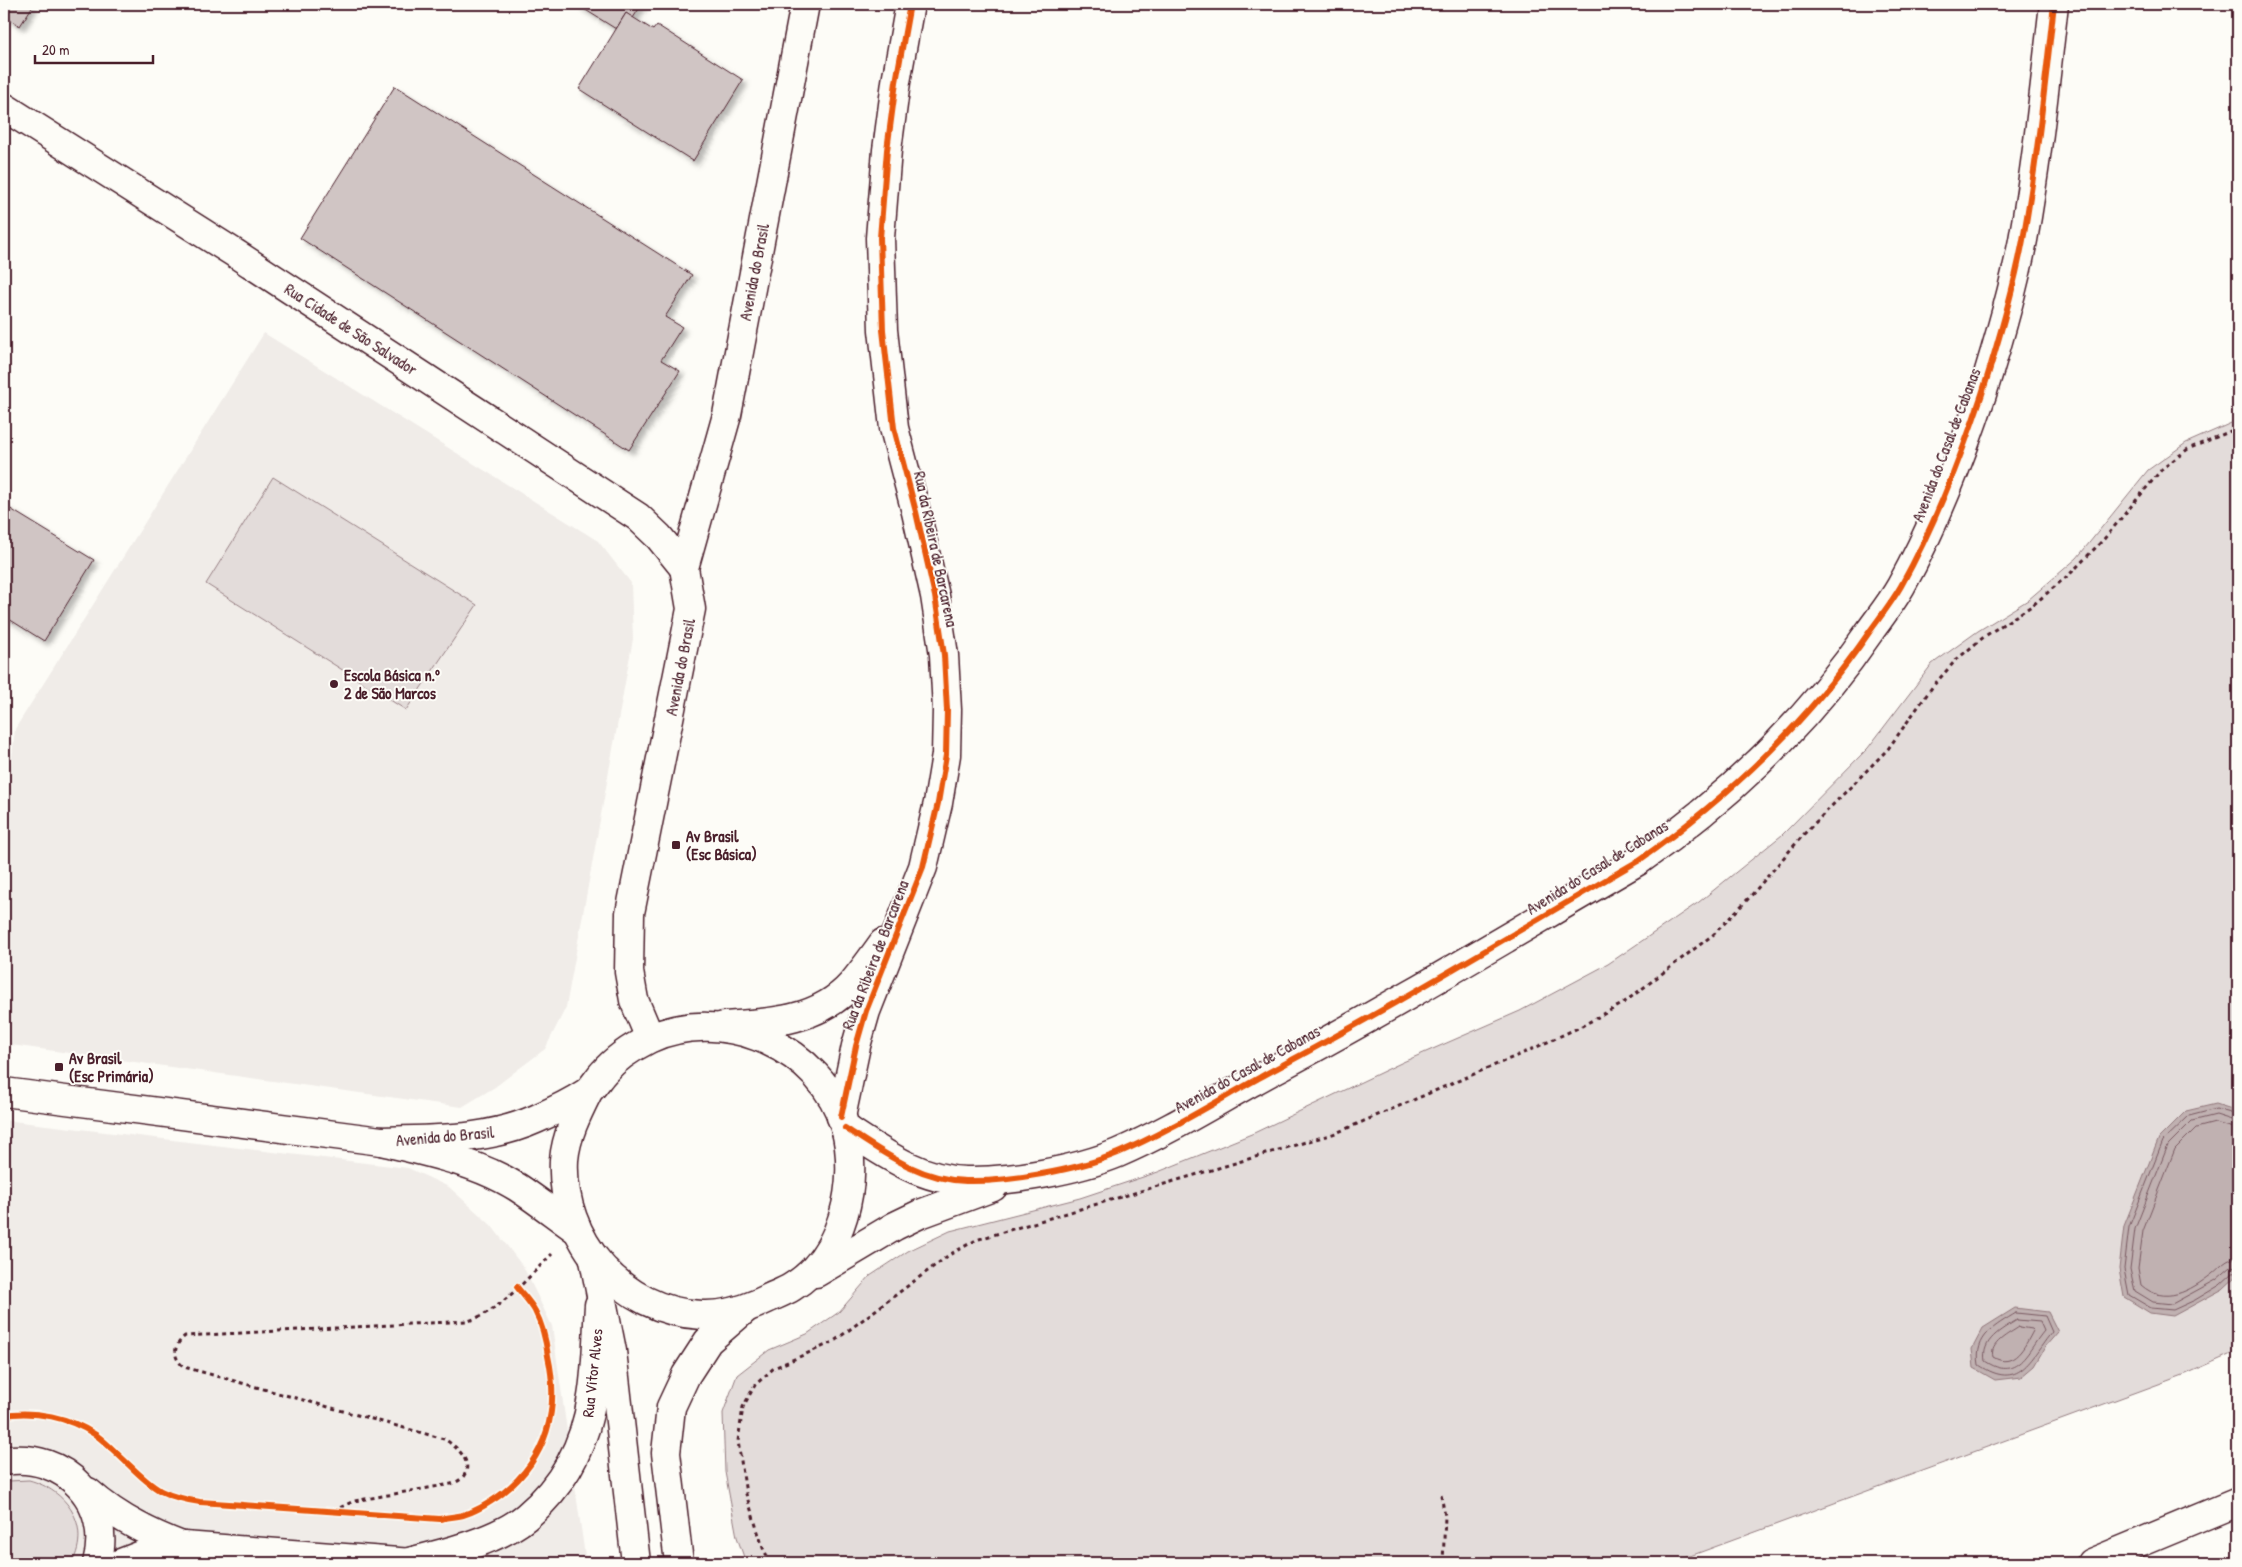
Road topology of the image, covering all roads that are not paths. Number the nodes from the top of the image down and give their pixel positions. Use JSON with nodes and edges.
{"nodes":[{"id":1,"x":806,"y":4,"type":"edge"},
{"id":2,"x":910,"y":4,"type":"edge"},
{"id":3,"x":2054,"y":4,"type":"edge"},
{"id":4,"x":4,"y":107,"type":"edge"},
{"id":5,"x":684,"y":568,"type":"junction"},
{"id":6,"x":903,"y":916,"type":"junction"},
{"id":7,"x":718,"y":1027,"type":"junction"},
{"id":8,"x":650,"y":1038,"type":"junction"},
{"id":9,"x":4,"y":1092,"type":"edge"},
{"id":10,"x":588,"y":1092,"type":"junction"},
{"id":11,"x":843,"y":1122,"type":"junction"},
{"id":12,"x":382,"y":1141,"type":"junction"},
{"id":13,"x":1024,"y":1177,"type":"junction"},
{"id":14,"x":577,"y":1230,"type":"junction"},
{"id":15,"x":594,"y":1260,"type":"junction"},
{"id":16,"x":794,"y":1287,"type":"junction"},
{"id":17,"x":600,"y":1293,"type":"junction"},
{"id":18,"x":744,"y":1310,"type":"junction"},
{"id":19,"x":4,"y":1461,"type":"edge"},
{"id":20,"x":79,"y":1484,"type":"junction"},
{"id":21,"x":2238,"y":1502,"type":"edge"},
{"id":22,"x":184,"y":1546,"type":"junction"},
{"id":23,"x":97,"y":1563,"type":"edge"},
{"id":24,"x":122,"y":1563,"type":"edge"},
{"id":25,"x":411,"y":1563,"type":"edge"},
{"id":26,"x":636,"y":1563,"type":"edge"},
{"id":27,"x":679,"y":1563,"type":"edge"},
{"id":28,"x":2091,"y":1563,"type":"edge"}],
"edges":[{"from":1,"to":5,"type":"street","name":"Avenida do Brasil"},
{"from":2,"to":6,"type":"street","name":"Rua da Ribeira de Barcarena"},
{"from":3,"to":13,"type":"street","name":"Avenida do Casal de Cabanas"},
{"from":4,"to":5,"type":"street","name":"Rua Cidade de São Salvador"},
{"from":5,"to":8,"type":"street","name":"Avenida do Brasil"},
{"from":6,"to":7,"type":"street","name":"Rua da Ribeira de Barcarena"},
{"from":6,"to":11,"type":"street","name":"Rua da Ribeira de Barcarena"},
{"from":7,"to":8,"type":"street"},
{"from":7,"to":11,"type":"street"},
{"from":8,"to":10,"type":"street","name":"Avenida do Brasil"},
{"from":9,"to":12,"type":"street","name":"Avenida do Brasil"},
{"from":10,"to":12,"type":"street","name":"Avenida do Brasil"},
{"from":10,"to":14,"type":"street"},
{"from":11,"to":13,"type":"street","name":"Avenida do Casal de Cabanas"},
{"from":11,"to":16,"type":"street"},
{"from":12,"to":14,"type":"street","name":"Avenida do Brasil"},
{"from":13,"to":16,"type":"street","name":"Avenida do Casal de Cabanas"},
{"from":14,"to":15,"type":"street"},
{"from":15,"to":17,"type":"street"},
{"from":15,"to":18,"type":"street"},
{"from":16,"to":18,"type":"street"},
{"from":17,"to":25,"type":"street","name":"Rua Vitor Alves"},
{"from":17,"to":26,"type":"street"},
{"from":18,"to":27,"type":"street"},
{"from":19,"to":20,"type":"street","name":"Rua Vitor Alves"},
{"from":20,"to":22,"type":"street","name":"Rua Vitor Alves"},
{"from":20,"to":23,"type":"street","name":"Rua Vitor Alves"},
{"from":21,"to":28,"type":"street"},
{"from":22,"to":24,"type":"street","name":"Rua Vitor Alves"},
{"from":22,"to":25,"type":"street","name":"Rua Vitor Alves"}]}
